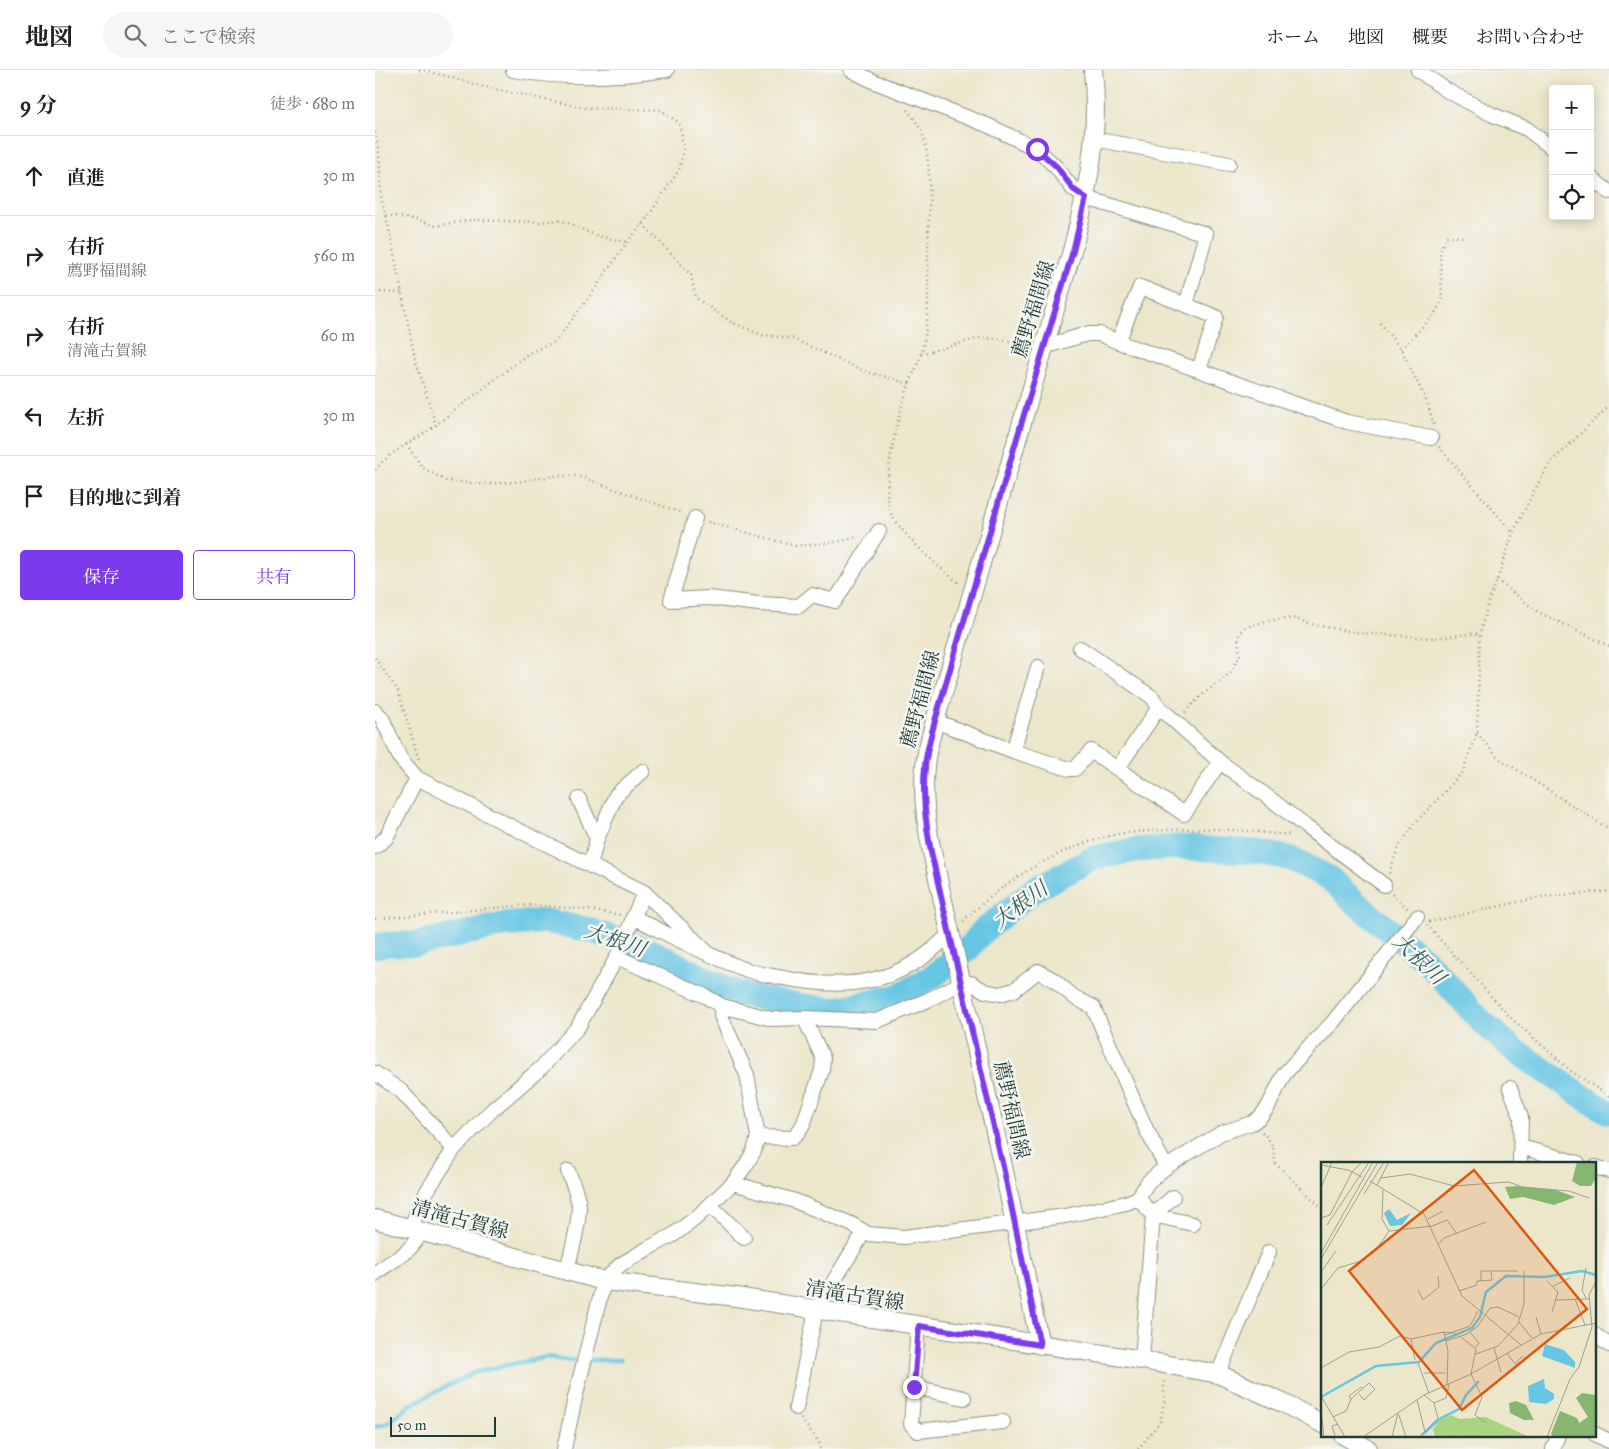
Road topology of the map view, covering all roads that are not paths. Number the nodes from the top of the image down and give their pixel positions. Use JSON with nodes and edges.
{"nodes":[{"id":1,"x":513,"y":70,"type":"edge"},
{"id":2,"x":667,"y":70,"type":"edge"},
{"id":3,"x":851,"y":70,"type":"edge"},
{"id":4,"x":1093,"y":70,"type":"edge"},
{"id":5,"x":1418,"y":70,"type":"edge"},
{"id":6,"x":1094,"y":139,"type":"junction"},
{"id":7,"x":1549,"y":145,"type":"edge"},
{"id":8,"x":1229,"y":164,"type":"dead end"},
{"id":9,"x":1594,"y":180,"type":"edge"},
{"id":10,"x":1609,"y":192,"type":"edge"},
{"id":11,"x":1086,"y":198,"type":"junction"},
{"id":12,"x":1187,"y":305,"type":"junction"},
{"id":13,"x":1118,"y":342,"type":"junction"},
{"id":14,"x":1043,"y":347,"type":"junction"},
{"id":15,"x":1199,"y":370,"type":"junction"},
{"id":16,"x":1431,"y":438,"type":"road end"},
{"id":17,"x":695,"y":518,"type":"road end"},
{"id":18,"x":879,"y":531,"type":"road end"},
{"id":19,"x":1080,"y":648,"type":"dead end"},
{"id":20,"x":1038,"y":667,"type":"dead end"},
{"id":21,"x":1159,"y":707,"type":"junction"},
{"id":22,"x":375,"y":711,"type":"edge"},
{"id":23,"x":935,"y":721,"type":"junction"},
{"id":24,"x":1013,"y":751,"type":"junction"},
{"id":25,"x":1220,"y":762,"type":"junction"},
{"id":26,"x":1118,"y":768,"type":"junction"},
{"id":27,"x":643,"y":771,"type":"dead end"},
{"id":28,"x":417,"y":778,"type":"junction"},
{"id":29,"x":579,"y":799,"type":"dead end"},
{"id":30,"x":597,"y":839,"type":"junction"},
{"id":31,"x":375,"y":847,"type":"edge"},
{"id":32,"x":589,"y":866,"type":"junction"},
{"id":33,"x":1384,"y":885,"type":"road end"},
{"id":34,"x":644,"y":892,"type":"junction"},
{"id":35,"x":633,"y":917,"type":"junction"},
{"id":36,"x":1421,"y":920,"type":"road end"},
{"id":37,"x":949,"y":934,"type":"junction"},
{"id":38,"x":709,"y":954,"type":"junction"},
{"id":39,"x":617,"y":957,"type":"junction"},
{"id":40,"x":959,"y":978,"type":"junction"},
{"id":41,"x":723,"y":1006,"type":"junction"},
{"id":42,"x":804,"y":1018,"type":"junction"},
{"id":43,"x":375,"y":1073,"type":"edge"},
{"id":44,"x":1510,"y":1088,"type":"dead end"},
{"id":45,"x":758,"y":1137,"type":"junction"},
{"id":46,"x":1521,"y":1147,"type":"junction"},
{"id":47,"x":454,"y":1149,"type":"junction"},
{"id":48,"x":1520,"y":1162,"type":"edge"},
{"id":49,"x":1575,"y":1162,"type":"edge"},
{"id":50,"x":1166,"y":1167,"type":"junction"},
{"id":51,"x":568,"y":1172,"type":"dead end"},
{"id":52,"x":733,"y":1183,"type":"junction"},
{"id":53,"x":1173,"y":1197,"type":"dead end"},
{"id":54,"x":1138,"y":1198,"type":"junction"},
{"id":55,"x":710,"y":1205,"type":"junction"},
{"id":56,"x":1153,"y":1215,"type":"junction"},
{"id":57,"x":375,"y":1219,"type":"edge"},
{"id":58,"x":1014,"y":1223,"type":"junction"},
{"id":59,"x":1193,"y":1224,"type":"dead end"},
{"id":60,"x":416,"y":1229,"type":"junction"},
{"id":61,"x":864,"y":1232,"type":"junction"},
{"id":62,"x":744,"y":1238,"type":"dead end"},
{"id":63,"x":1269,"y":1252,"type":"dead end"},
{"id":64,"x":567,"y":1270,"type":"junction"},
{"id":65,"x":375,"y":1274,"type":"edge"},
{"id":66,"x":604,"y":1281,"type":"junction"},
{"id":67,"x":816,"y":1310,"type":"junction"},
{"id":68,"x":919,"y":1326,"type":"junction"},
{"id":69,"x":1597,"y":1336,"type":"edge"},
{"id":70,"x":1040,"y":1345,"type":"junction"},
{"id":71,"x":1609,"y":1345,"type":"edge"},
{"id":72,"x":1142,"y":1360,"type":"junction"},
{"id":73,"x":1218,"y":1374,"type":"junction"},
{"id":74,"x":914,"y":1387,"type":"junction"},
{"id":75,"x":964,"y":1398,"type":"dead end"},
{"id":76,"x":796,"y":1408,"type":"road end"},
{"id":77,"x":1003,"y":1422,"type":"dead end"},
{"id":78,"x":1321,"y":1423,"type":"edge"},
{"id":79,"x":1597,"y":1435,"type":"edge"},
{"id":80,"x":1345,"y":1436,"type":"edge"},
{"id":81,"x":1558,"y":1436,"type":"edge"},
{"id":82,"x":1609,"y":1441,"type":"edge"},
{"id":83,"x":564,"y":1449,"type":"edge"},
{"id":84,"x":1368,"y":1449,"type":"edge"},
{"id":85,"x":1553,"y":1449,"type":"edge"}],
"edges":[{"from":1,"to":2,"type":"street"},
{"from":3,"to":11,"type":"street"},
{"from":4,"to":6,"type":"main road","name":"薦野福間線"},
{"from":5,"to":7,"type":"street"},
{"from":6,"to":8,"type":"street"},
{"from":6,"to":11,"type":"main road","name":"薦野福間線"},
{"from":9,"to":10,"type":"street"},
{"from":11,"to":12,"type":"street"},
{"from":11,"to":14,"type":"main road","name":"薦野福間線"},
{"from":12,"to":13,"type":"street"},
{"from":12,"to":15,"type":"street"},
{"from":13,"to":14,"type":"street"},
{"from":13,"to":15,"type":"street"},
{"from":14,"to":23,"type":"main road","name":"薦野福間線"},
{"from":15,"to":16,"type":"street"},
{"from":17,"to":18,"type":"street"},
{"from":19,"to":21,"type":"street"},
{"from":20,"to":24,"type":"street"},
{"from":21,"to":25,"type":"street"},
{"from":21,"to":26,"type":"street"},
{"from":22,"to":28,"type":"street"},
{"from":23,"to":24,"type":"street"},
{"from":23,"to":37,"type":"main road","name":"薦野福間線"},
{"from":24,"to":26,"type":"street"},
{"from":25,"to":26,"type":"street"},
{"from":25,"to":33,"type":"street"},
{"from":27,"to":30,"type":"street"},
{"from":28,"to":31,"type":"street"},
{"from":28,"to":32,"type":"street"},
{"from":29,"to":30,"type":"street"},
{"from":30,"to":32,"type":"street"},
{"from":32,"to":34,"type":"street"},
{"from":34,"to":35,"type":"street"},
{"from":34,"to":38,"type":"street"},
{"from":35,"to":38,"type":"street"},
{"from":35,"to":39,"type":"street"},
{"from":36,"to":50,"type":"street"},
{"from":37,"to":38,"type":"street"},
{"from":37,"to":40,"type":"main road","name":"薦野福間線"},
{"from":39,"to":41,"type":"street"},
{"from":39,"to":47,"type":"street"},
{"from":40,"to":42,"type":"street"},
{"from":40,"to":50,"type":"street"},
{"from":40,"to":58,"type":"main road","name":"薦野福間線"},
{"from":41,"to":42,"type":"street"},
{"from":41,"to":45,"type":"street"},
{"from":42,"to":45,"type":"street"},
{"from":43,"to":47,"type":"street"},
{"from":44,"to":46,"type":"street"},
{"from":45,"to":52,"type":"street"},
{"from":46,"to":48,"type":"street"},
{"from":46,"to":49,"type":"street"},
{"from":47,"to":60,"type":"street"},
{"from":50,"to":54,"type":"street"},
{"from":51,"to":64,"type":"street"},
{"from":52,"to":55,"type":"street"},
{"from":52,"to":61,"type":"street"},
{"from":53,"to":56,"type":"street"},
{"from":54,"to":56,"type":"street"},
{"from":54,"to":58,"type":"street"},
{"from":55,"to":62,"type":"street"},
{"from":55,"to":66,"type":"street"},
{"from":56,"to":59,"type":"street"},
{"from":56,"to":72,"type":"street"},
{"from":57,"to":60,"type":"main road","name":"清滝古賀線"},
{"from":58,"to":61,"type":"street"},
{"from":58,"to":70,"type":"main road","name":"薦野福間線"},
{"from":60,"to":64,"type":"main road","name":"清滝古賀線"},
{"from":60,"to":65,"type":"street"},
{"from":61,"to":67,"type":"street"},
{"from":63,"to":73,"type":"street"},
{"from":64,"to":66,"type":"main road","name":"清滝古賀線"},
{"from":66,"to":67,"type":"main road","name":"清滝古賀線"},
{"from":66,"to":83,"type":"street"},
{"from":67,"to":68,"type":"main road","name":"清滝古賀線"},
{"from":67,"to":76,"type":"street"},
{"from":68,"to":70,"type":"main road","name":"清滝古賀線"},
{"from":68,"to":74,"type":"street"},
{"from":69,"to":71,"type":"street"},
{"from":70,"to":72,"type":"main road","name":"清滝古賀線"},
{"from":72,"to":73,"type":"main road","name":"清滝古賀線"},
{"from":73,"to":78,"type":"main road","name":"清滝古賀線"},
{"from":74,"to":75,"type":"street"},
{"from":74,"to":77,"type":"street"},
{"from":79,"to":82,"type":"street"},
{"from":80,"to":84,"type":"main road"},
{"from":81,"to":85,"type":"street"}]}
